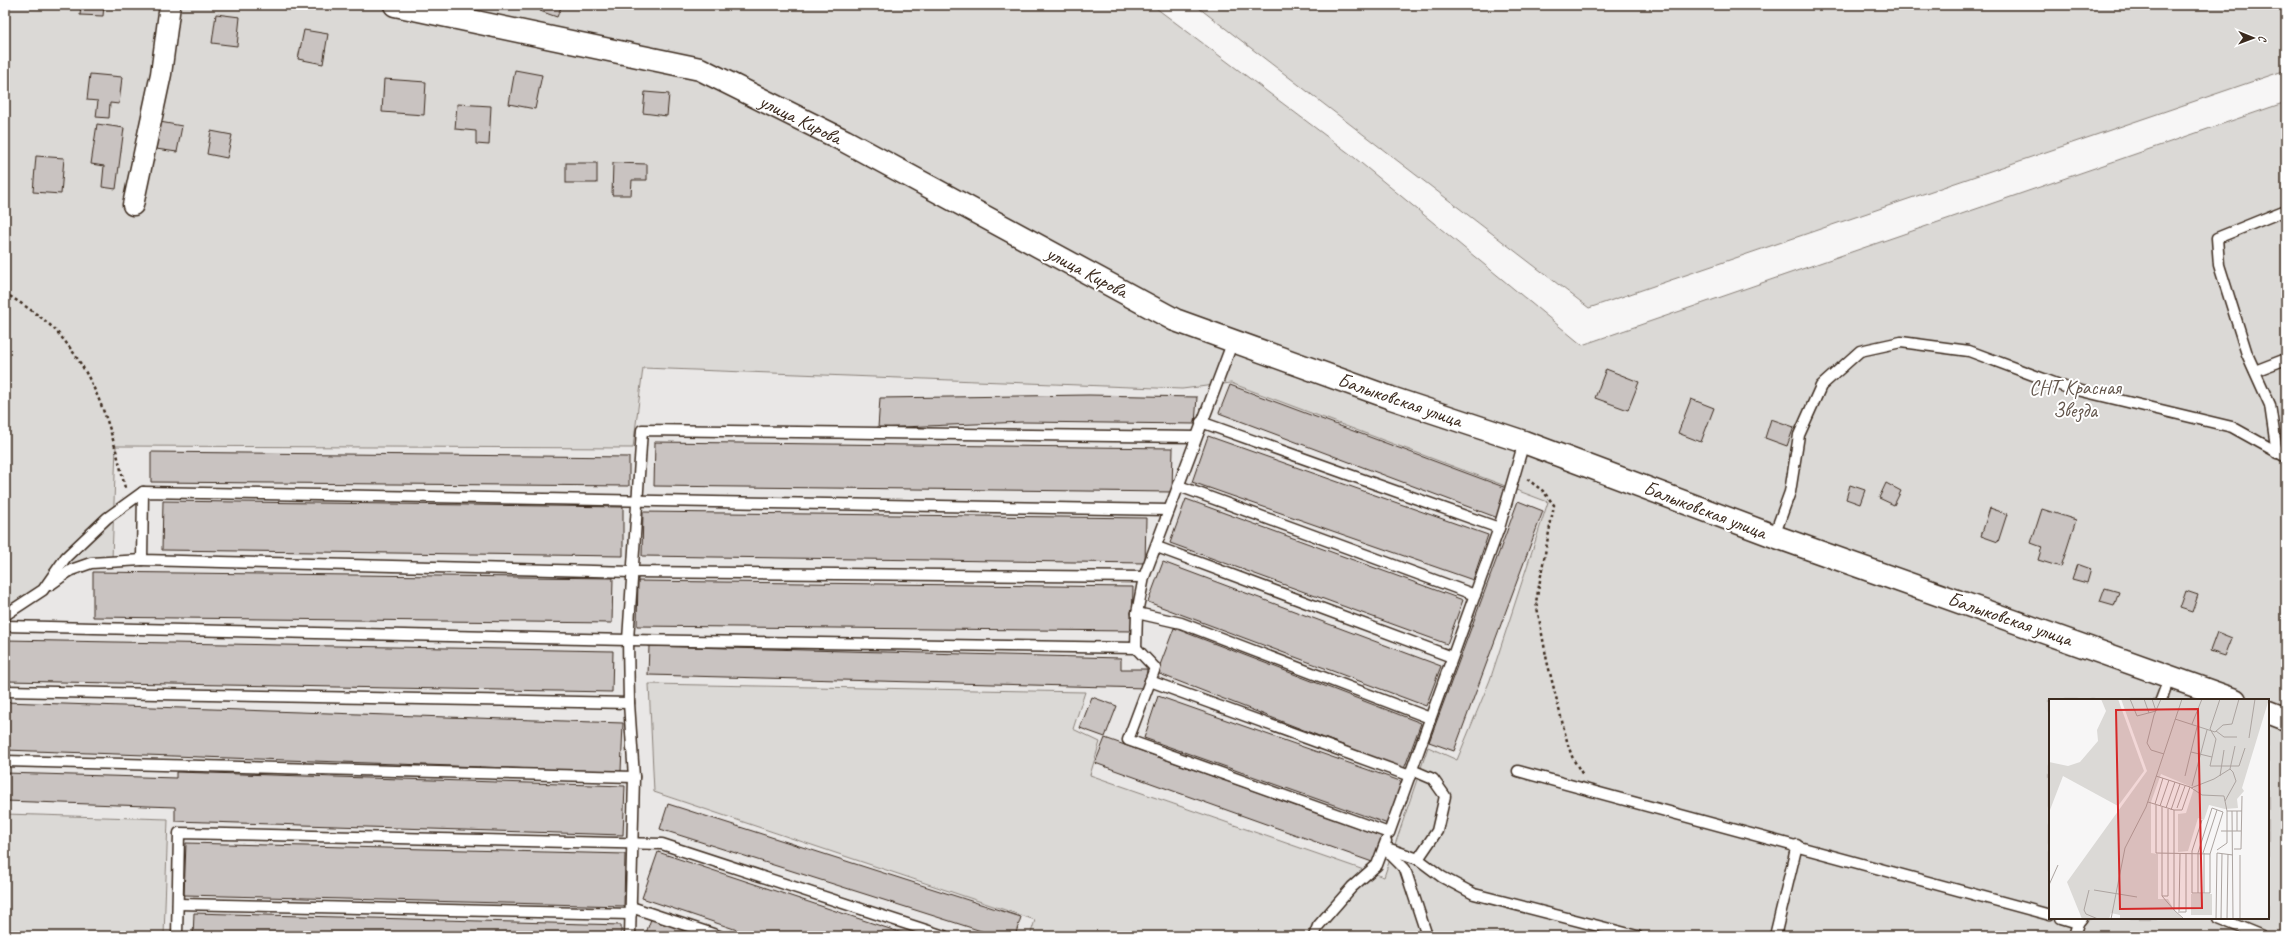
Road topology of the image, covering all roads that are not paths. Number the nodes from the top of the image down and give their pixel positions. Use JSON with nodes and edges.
{"nodes":[{"id":1,"x":170,"y":5,"type":"edge"},
{"id":2,"x":395,"y":5,"type":"edge"},
{"id":3,"x":134,"y":205,"type":"dead end"},
{"id":4,"x":2286,"y":210,"type":"edge"},
{"id":5,"x":1175,"y":320,"type":"joint"},
{"id":6,"x":1233,"y":341,"type":"junction"},
{"id":7,"x":2286,"y":359,"type":"edge"},
{"id":8,"x":2255,"y":371,"type":"junction"},
{"id":9,"x":1202,"y":422,"type":"junction"},
{"id":10,"x":1196,"y":437,"type":"junction"},
{"id":11,"x":1524,"y":442,"type":"junction"},
{"id":12,"x":2283,"y":453,"type":"edge"},
{"id":13,"x":1179,"y":486,"type":"junction"},
{"id":14,"x":143,"y":492,"type":"junction"},
{"id":15,"x":638,"y":502,"type":"junction"},
{"id":16,"x":1169,"y":510,"type":"junction"},
{"id":17,"x":1499,"y":528,"type":"junction"},
{"id":18,"x":1774,"y":536,"type":"junction"},
{"id":19,"x":1157,"y":547,"type":"junction"},
{"id":20,"x":142,"y":560,"type":"junction"},
{"id":21,"x":633,"y":572,"type":"junction"},
{"id":22,"x":1144,"y":577,"type":"junction"},
{"id":23,"x":44,"y":590,"type":"junction"},
{"id":24,"x":1474,"y":595,"type":"junction"},
{"id":25,"x":1137,"y":613,"type":"junction"},
{"id":26,"x":5,"y":616,"type":"edge"},
{"id":27,"x":5,"y":626,"type":"edge"},
{"id":28,"x":628,"y":640,"type":"junction"},
{"id":29,"x":1136,"y":648,"type":"junction"},
{"id":30,"x":1452,"y":657,"type":"junction"},
{"id":31,"x":2170,"y":676,"type":"junction"},
{"id":32,"x":1150,"y":681,"type":"junction"},
{"id":33,"x":5,"y":691,"type":"edge"},
{"id":34,"x":2161,"y":699,"type":"edge"},
{"id":35,"x":2232,"y":699,"type":"edge"},
{"id":36,"x":629,"y":704,"type":"junction"},
{"id":37,"x":2269,"y":712,"type":"edge"},
{"id":38,"x":1430,"y":718,"type":"junction"},
{"id":39,"x":2286,"y":719,"type":"edge"},
{"id":40,"x":5,"y":761,"type":"edge"},
{"id":41,"x":1518,"y":771,"type":"dead end"},
{"id":42,"x":1411,"y":773,"type":"junction"},
{"id":43,"x":634,"y":777,"type":"junction"},
{"id":44,"x":1389,"y":833,"type":"junction"},
{"id":45,"x":633,"y":843,"type":"junction"},
{"id":46,"x":1796,"y":845,"type":"junction"},
{"id":47,"x":1384,"y":847,"type":"junction"},
{"id":48,"x":1418,"y":859,"type":"junction"},
{"id":49,"x":178,"y":904,"type":"junction"},
{"id":50,"x":631,"y":910,"type":"junction"},
{"id":51,"x":2049,"y":915,"type":"edge"},
{"id":52,"x":2220,"y":919,"type":"edge"},
{"id":53,"x":2080,"y":920,"type":"edge"},
{"id":54,"x":177,"y":936,"type":"edge"},
{"id":55,"x":630,"y":936,"type":"edge"},
{"id":56,"x":719,"y":936,"type":"edge"},
{"id":57,"x":944,"y":936,"type":"edge"},
{"id":58,"x":1314,"y":936,"type":"edge"},
{"id":59,"x":1427,"y":936,"type":"edge"},
{"id":60,"x":1637,"y":936,"type":"edge"},
{"id":61,"x":1775,"y":936,"type":"edge"},
{"id":62,"x":2074,"y":936,"type":"edge"},
{"id":63,"x":2262,"y":936,"type":"edge"}],
"edges":[{"from":1,"to":3,"type":"street"},
{"from":2,"to":5,"type":"street","name":"улица Кирова"},
{"from":4,"to":8,"type":"lane"},
{"from":5,"to":6,"type":"street","name":"Балыковская улица"},
{"from":6,"to":9,"type":"lane"},
{"from":6,"to":11,"type":"street","name":"Балыковская улица"},
{"from":7,"to":8,"type":"lane"},
{"from":8,"to":12,"type":"lane"},
{"from":9,"to":10,"type":"lane"},
{"from":9,"to":17,"type":"lane"},
{"from":10,"to":13,"type":"lane"},
{"from":10,"to":15,"type":"lane"},
{"from":11,"to":17,"type":"lane"},
{"from":11,"to":18,"type":"street","name":"Балыковская улица"},
{"from":12,"to":18,"type":"lane"},
{"from":13,"to":16,"type":"lane"},
{"from":13,"to":24,"type":"lane"},
{"from":14,"to":15,"type":"lane"},
{"from":14,"to":20,"type":"lane"},
{"from":14,"to":23,"type":"lane"},
{"from":15,"to":16,"type":"lane"},
{"from":15,"to":21,"type":"lane"},
{"from":16,"to":19,"type":"lane"},
{"from":17,"to":24,"type":"lane"},
{"from":18,"to":31,"type":"street","name":"Балыковская улица"},
{"from":19,"to":22,"type":"lane"},
{"from":19,"to":30,"type":"lane"},
{"from":20,"to":21,"type":"lane"},
{"from":20,"to":23,"type":"lane"},
{"from":21,"to":22,"type":"lane"},
{"from":21,"to":28,"type":"lane"},
{"from":22,"to":25,"type":"lane"},
{"from":23,"to":26,"type":"lane"},
{"from":24,"to":30,"type":"lane"},
{"from":25,"to":29,"type":"lane"},
{"from":25,"to":38,"type":"lane"},
{"from":27,"to":28,"type":"lane"},
{"from":28,"to":29,"type":"lane"},
{"from":28,"to":36,"type":"lane"},
{"from":29,"to":32,"type":"lane"},
{"from":30,"to":38,"type":"lane"},
{"from":31,"to":34,"type":"lane"},
{"from":31,"to":35,"type":"street","name":"Балыковская улица"},
{"from":32,"to":42,"type":"lane"},
{"from":32,"to":44,"type":"lane"},
{"from":33,"to":36,"type":"lane"},
{"from":36,"to":43,"type":"lane"},
{"from":37,"to":39,"type":"street"},
{"from":38,"to":42,"type":"lane"},
{"from":40,"to":43,"type":"lane"},
{"from":41,"to":46,"type":"lane"},
{"from":42,"to":44,"type":"lane"},
{"from":42,"to":48,"type":"lane"},
{"from":43,"to":45,"type":"lane"},
{"from":44,"to":47,"type":"lane"},
{"from":45,"to":49,"type":"lane"},
{"from":45,"to":50,"type":"lane"},
{"from":45,"to":57,"type":"lane"},
{"from":46,"to":51,"type":"lane"},
{"from":46,"to":61,"type":"lane"},
{"from":47,"to":48,"type":"lane"},
{"from":47,"to":58,"type":"lane"},
{"from":47,"to":59,"type":"lane"},
{"from":48,"to":60,"type":"lane"},
{"from":49,"to":50,"type":"lane"},
{"from":49,"to":54,"type":"lane"},
{"from":50,"to":55,"type":"lane"},
{"from":50,"to":56,"type":"lane"},
{"from":52,"to":63,"type":"lane"},
{"from":53,"to":62,"type":"lane"}]}
